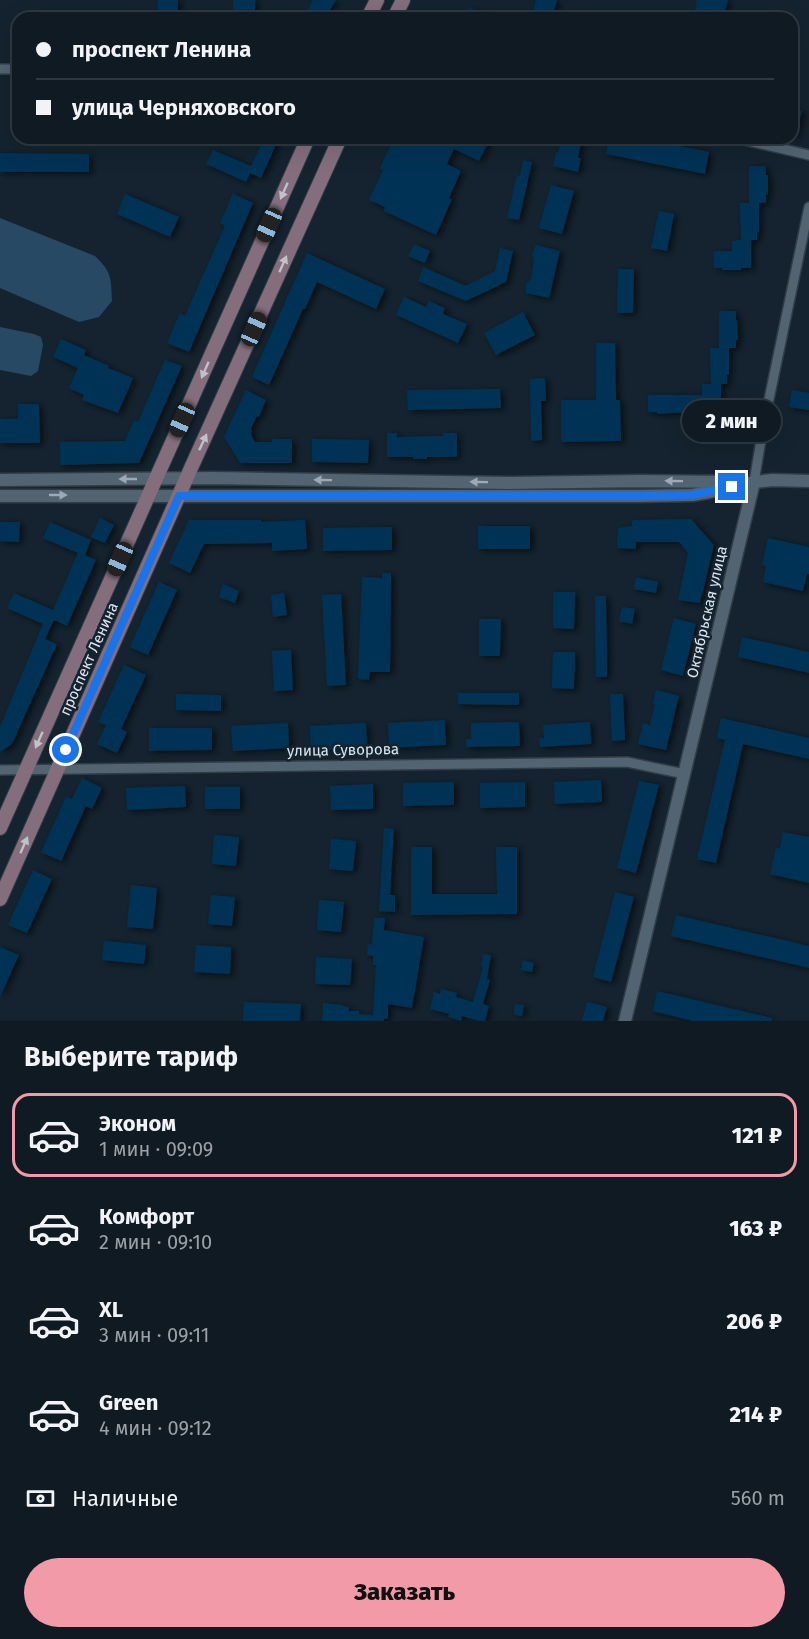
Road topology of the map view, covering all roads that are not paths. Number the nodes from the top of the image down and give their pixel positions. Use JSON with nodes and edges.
{"nodes":[{"id":1,"x":305,"y":144,"type":"edge"},
{"id":2,"x":337,"y":144,"type":"edge"},
{"id":3,"x":761,"y":144,"type":"edge"},
{"id":4,"x":809,"y":155,"type":"edge"},
{"id":5,"x":809,"y":207,"type":"edge"},
{"id":6,"x":186,"y":478,"type":"junction"},
{"id":7,"x":156,"y":479,"type":"junction"},
{"id":8,"x":0,"y":480,"type":"edge"},
{"id":9,"x":809,"y":481,"type":"edge"},
{"id":10,"x":754,"y":482,"type":"junction"},
{"id":11,"x":0,"y":495,"type":"edge"},
{"id":12,"x":149,"y":495,"type":"junction"},
{"id":13,"x":179,"y":496,"type":"junction"},
{"id":14,"x":58,"y":769,"type":"junction"},
{"id":15,"x":0,"y":770,"type":"edge"},
{"id":16,"x":26,"y":770,"type":"junction"},
{"id":17,"x":685,"y":774,"type":"junction"},
{"id":18,"x":0,"y":828,"type":"edge"},
{"id":19,"x":0,"y":898,"type":"edge"},
{"id":20,"x":625,"y":1021,"type":"edge"}],
"edges":[{"from":1,"to":7,"type":"main road","name":"проспект Ленина","one_way":true},
{"from":6,"to":2,"type":"main road","name":"проспект Ленина","one_way":true},
{"from":3,"to":4,"type":"street"},
{"from":5,"to":10,"type":"street","name":"Октябрьская улица"},
{"from":6,"to":7,"type":"street"},
{"from":10,"to":6,"type":"street","one_way":true},
{"from":6,"to":13,"type":"main road","name":"проспект Ленина"},
{"from":7,"to":8,"type":"street","one_way":true},
{"from":7,"to":12,"type":"main road","name":"проспект Ленина"},
{"from":9,"to":10,"type":"street"},
{"from":10,"to":13,"type":"street"},
{"from":10,"to":17,"type":"street","name":"Октябрьская улица"},
{"from":11,"to":12,"type":"street","one_way":true},
{"from":12,"to":13,"type":"street"},
{"from":12,"to":16,"type":"main road","name":"проспект Ленина","one_way":true},
{"from":13,"to":14,"type":"main road","name":"проспект Ленина"},
{"from":14,"to":16,"type":"street","name":"улица Суворова"},
{"from":14,"to":17,"type":"street","name":"улица Суворова"},
{"from":19,"to":14,"type":"main road","name":"проспект Ленина","one_way":true},
{"from":15,"to":16,"type":"street","name":"улица Суворова"},
{"from":16,"to":18,"type":"main road","name":"проспект Ленина"},
{"from":17,"to":20,"type":"street","name":"Октябрьская улица"}]}
